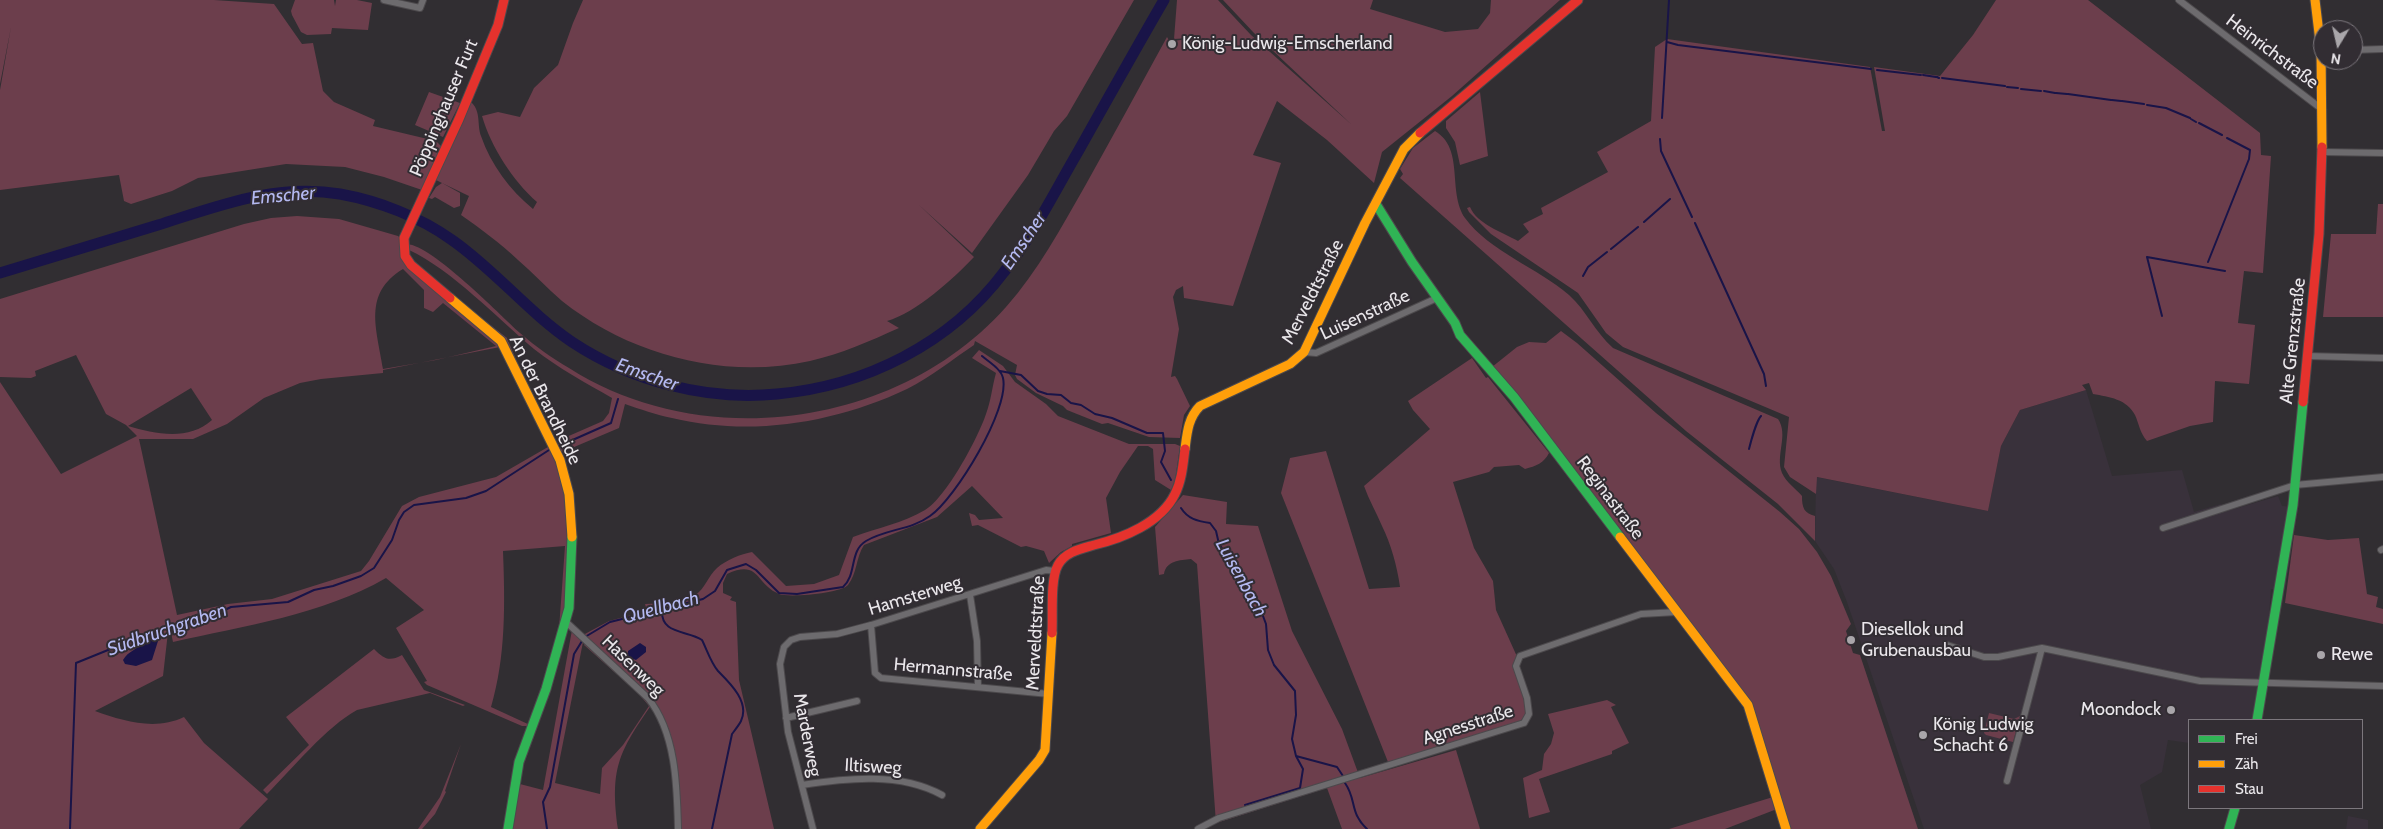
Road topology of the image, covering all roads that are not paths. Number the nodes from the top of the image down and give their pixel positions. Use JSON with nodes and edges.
{"nodes":[{"id":1,"x":384,"y":0,"type":"edge"},
{"id":2,"x":423,"y":0,"type":"edge"},
{"id":3,"x":504,"y":0,"type":"edge"},
{"id":4,"x":1578,"y":0,"type":"edge"},
{"id":5,"x":2179,"y":0,"type":"edge"},
{"id":6,"x":2315,"y":0,"type":"edge"},
{"id":7,"x":2318,"y":20,"type":"edge"},
{"id":8,"x":2383,"y":49,"type":"edge"},
{"id":9,"x":2363,"y":50,"type":"edge"},
{"id":10,"x":2322,"y":70,"type":"edge"},
{"id":11,"x":2323,"y":110,"type":"junction"},
{"id":12,"x":2322,"y":152,"type":"junction"},
{"id":13,"x":2383,"y":153,"type":"edge"},
{"id":14,"x":1376,"y":204,"type":"junction"},
{"id":15,"x":409,"y":228,"type":"joint"},
{"id":16,"x":1437,"y":298,"type":"junction"},
{"id":17,"x":1304,"y":352,"type":"junction"},
{"id":18,"x":2307,"y":356,"type":"junction"},
{"id":19,"x":2383,"y":358,"type":"edge"},
{"id":20,"x":2383,"y":477,"type":"edge"},
{"id":21,"x":2295,"y":485,"type":"junction"},
{"id":22,"x":2163,"y":528,"type":"dead end"},
{"id":23,"x":1055,"y":571,"type":"junction"},
{"id":24,"x":970,"y":594,"type":"junction"},
{"id":25,"x":1677,"y":612,"type":"junction"},
{"id":26,"x":566,"y":621,"type":"junction"},
{"id":27,"x":871,"y":625,"type":"junction"},
{"id":28,"x":1946,"y":645,"type":"dead end"},
{"id":29,"x":784,"y":646,"type":"joint"},
{"id":30,"x":2042,"y":648,"type":"junction"},
{"id":31,"x":2264,"y":684,"type":"junction"},
{"id":32,"x":2383,"y":686,"type":"edge"},
{"id":33,"x":978,"y":687,"type":"junction"},
{"id":34,"x":1049,"y":694,"type":"junction"},
{"id":35,"x":857,"y":701,"type":"dead end"},
{"id":36,"x":786,"y":718,"type":"junction"},
{"id":37,"x":2257,"y":719,"type":"edge"},
{"id":38,"x":2007,"y":781,"type":"dead end"},
{"id":39,"x":802,"y":785,"type":"junction"},
{"id":40,"x":942,"y":795,"type":"dead end"},
{"id":41,"x":2235,"y":809,"type":"edge"},
{"id":42,"x":508,"y":829,"type":"edge"},
{"id":43,"x":678,"y":829,"type":"edge"},
{"id":44,"x":813,"y":829,"type":"edge"},
{"id":45,"x":980,"y":829,"type":"edge"},
{"id":46,"x":1198,"y":829,"type":"edge"},
{"id":47,"x":1786,"y":829,"type":"edge"},
{"id":48,"x":2229,"y":829,"type":"edge"}],
"edges":[{"from":1,"to":2,"type":"street"},
{"from":3,"to":15,"type":"street","name":"Pöppinghauser Furt"},
{"from":4,"to":14,"type":"street","name":"Merveldtstraße"},
{"from":5,"to":11,"type":"street","name":"Heinrichstraße"},
{"from":6,"to":7,"type":"street","name":"Alte Grenzstraße"},
{"from":8,"to":9,"type":"street"},
{"from":10,"to":11,"type":"street","name":"Alte Grenzstraße"},
{"from":11,"to":12,"type":"street","name":"Alte Grenzstraße"},
{"from":12,"to":13,"type":"street"},
{"from":12,"to":18,"type":"street","name":"Alte Grenzstraße"},
{"from":14,"to":16,"type":"street","name":"Reginastraße"},
{"from":14,"to":17,"type":"street","name":"Merveldtstraße"},
{"from":15,"to":26,"type":"street","name":"An der Brandheide"},
{"from":16,"to":17,"type":"street","name":"Luisenstraße"},
{"from":16,"to":25,"type":"street","name":"Reginastraße"},
{"from":17,"to":23,"type":"street","name":"Merveldtstraße"},
{"from":18,"to":19,"type":"street"},
{"from":18,"to":21,"type":"street","name":"Alte Grenzstraße"},
{"from":20,"to":21,"type":"street"},
{"from":21,"to":22,"type":"street"},
{"from":21,"to":31,"type":"street","name":"Alte Grenzstraße"},
{"from":23,"to":24,"type":"street","name":"Hamsterweg"},
{"from":23,"to":34,"type":"street","name":"Merveldtstraße"},
{"from":24,"to":27,"type":"street","name":"Hamsterweg"},
{"from":24,"to":33,"type":"street"},
{"from":25,"to":46,"type":"street","name":"Agnesstraße"},
{"from":25,"to":47,"type":"street","name":"Reginastraße"},
{"from":26,"to":42,"type":"street","name":"An der Brandheide"},
{"from":26,"to":43,"type":"street","name":"Hasenweg"},
{"from":27,"to":29,"type":"street","name":"Hamsterweg"},
{"from":27,"to":33,"type":"street","name":"Hermannstraße"},
{"from":28,"to":30,"type":"street"},
{"from":29,"to":36,"type":"street","name":"Marderweg"},
{"from":30,"to":31,"type":"street"},
{"from":30,"to":38,"type":"street"},
{"from":31,"to":32,"type":"street"},
{"from":31,"to":37,"type":"street","name":"Alte Grenzstraße"},
{"from":33,"to":34,"type":"street","name":"Hermannstraße"},
{"from":34,"to":45,"type":"street","name":"Merveldtstraße"},
{"from":35,"to":36,"type":"street"},
{"from":36,"to":39,"type":"street","name":"Marderweg"},
{"from":39,"to":40,"type":"street","name":"Iltisweg"},
{"from":39,"to":44,"type":"street","name":"Marderweg"},
{"from":41,"to":48,"type":"street"}]}
